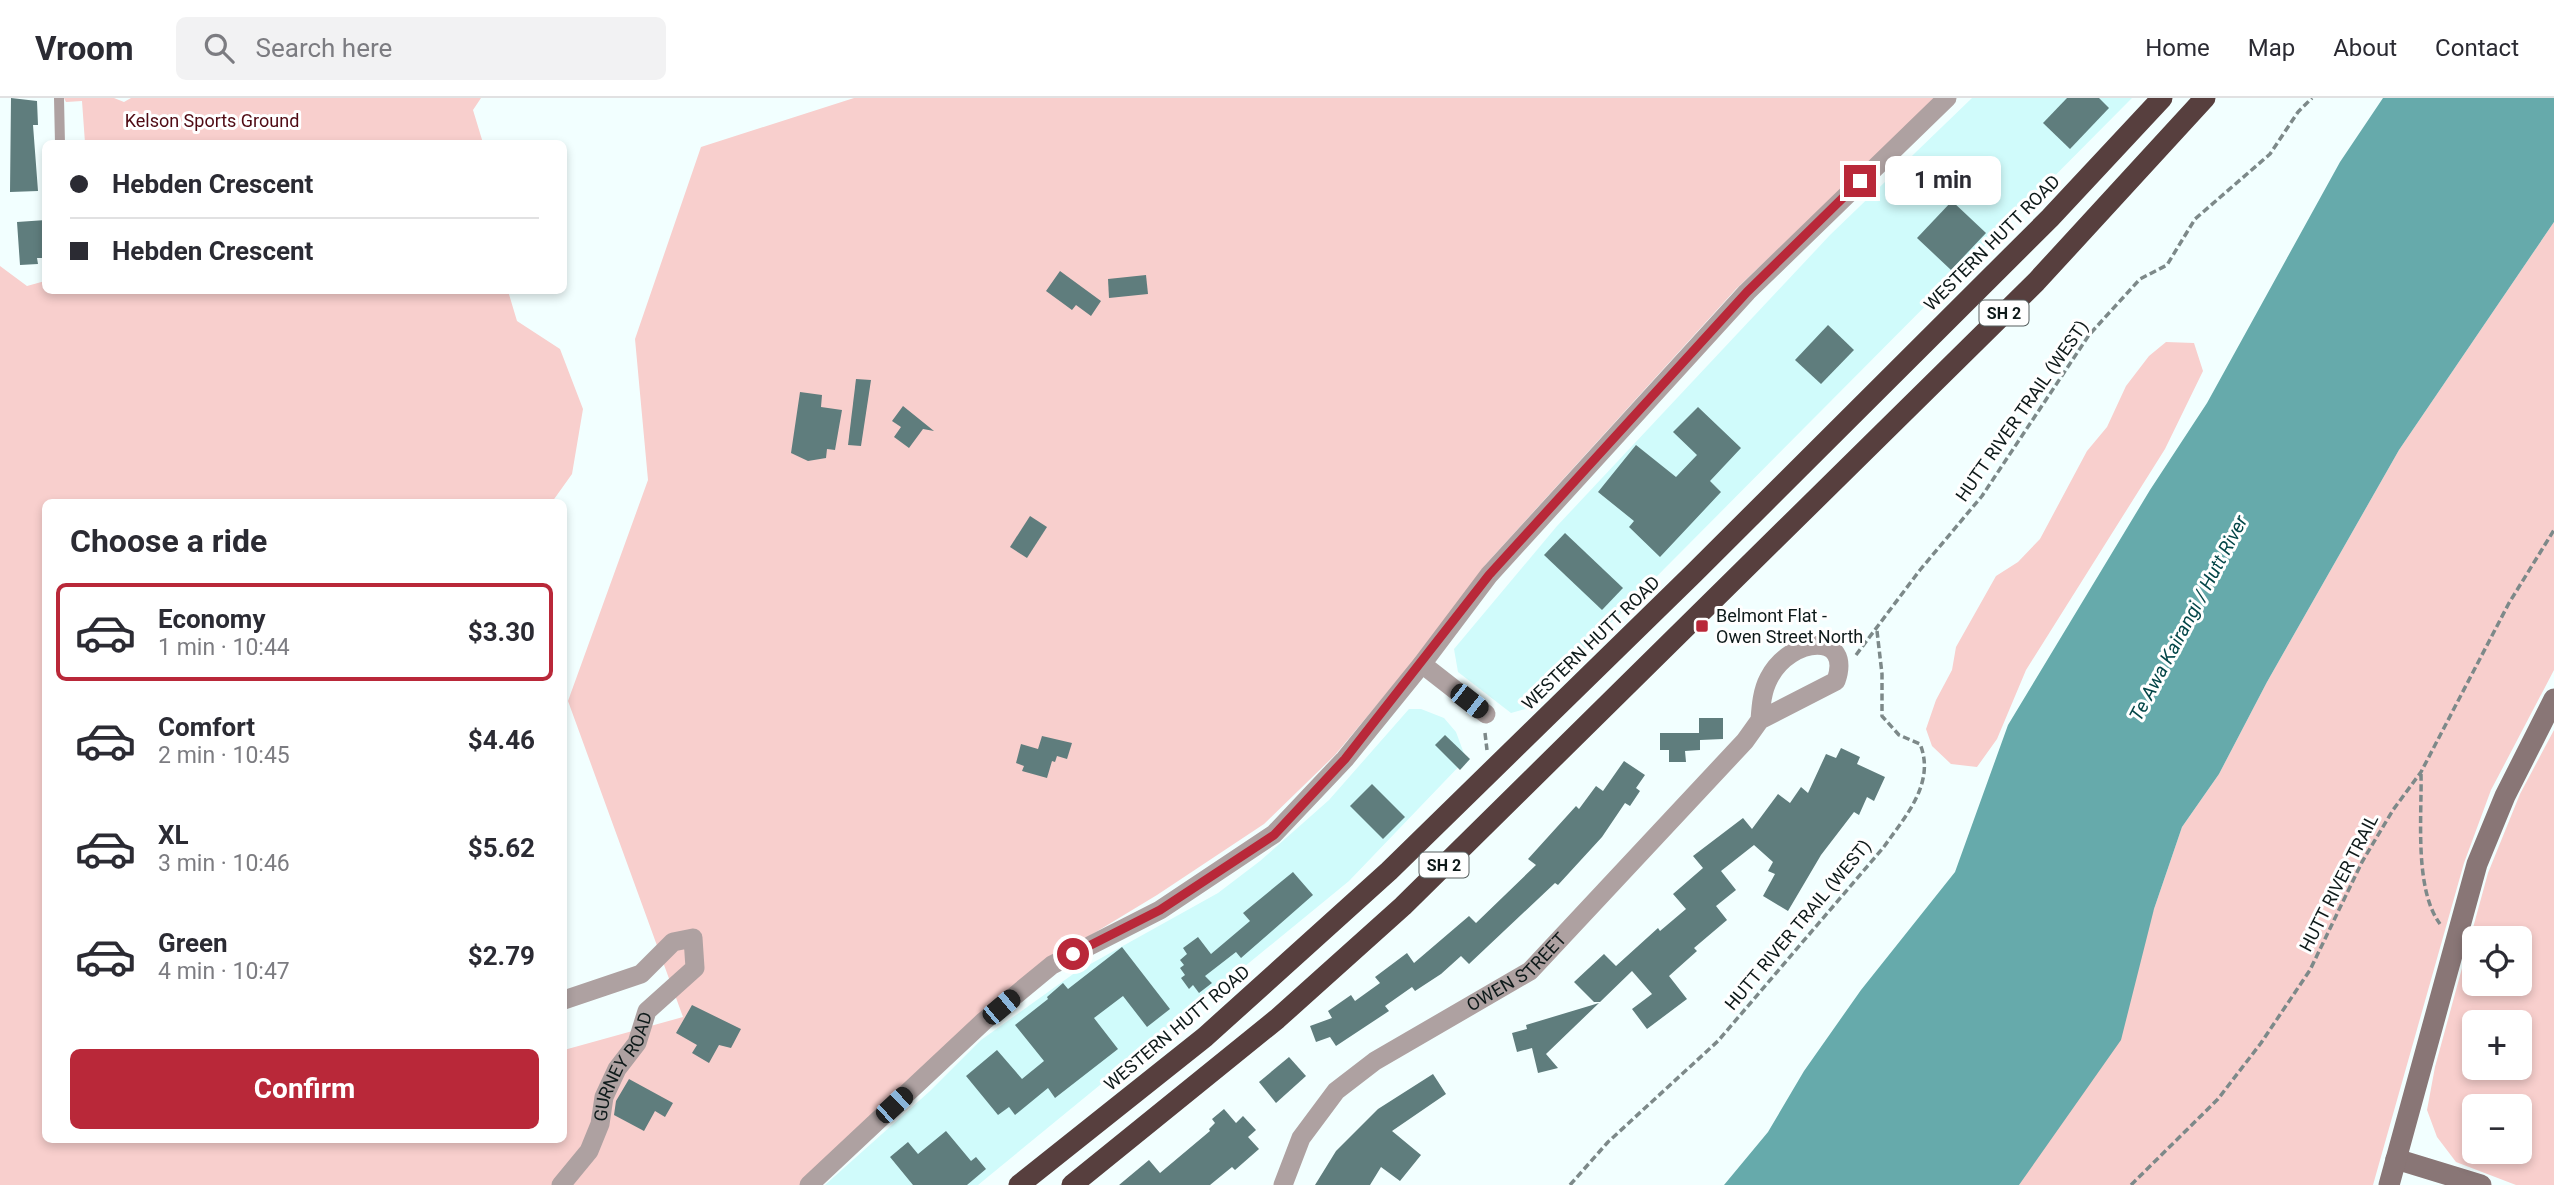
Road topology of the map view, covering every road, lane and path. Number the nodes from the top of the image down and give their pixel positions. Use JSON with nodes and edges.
{"nodes":[{"id":1,"x":59,"y":98,"type":"edge"},
{"id":2,"x":1947,"y":98,"type":"edge"},
{"id":3,"x":2162,"y":98,"type":"edge"},
{"id":4,"x":2205,"y":98,"type":"edge"},
{"id":5,"x":2312,"y":98,"type":"edge"},
{"id":6,"x":60,"y":140,"type":"edge"},
{"id":7,"x":2554,"y":530,"type":"edge"},
{"id":8,"x":1877,"y":628,"type":"junction"},
{"id":9,"x":1422,"y":664,"type":"junction"},
{"id":10,"x":1838,"y":673,"type":"junction"},
{"id":11,"x":2554,"y":699,"type":"edge"},
{"id":12,"x":1486,"y":714,"type":"dead end"},
{"id":13,"x":1760,"y":720,"type":"junction"},
{"id":14,"x":2421,"y":772,"type":"junction"},
{"id":15,"x":2455,"y":944,"type":"junction"},
{"id":16,"x":567,"y":999,"type":"edge"},
{"id":17,"x":2396,"y":1159,"type":"junction"},
{"id":18,"x":2134,"y":1184,"type":"edge"},
{"id":19,"x":561,"y":1185,"type":"edge"},
{"id":20,"x":809,"y":1185,"type":"edge"},
{"id":21,"x":1019,"y":1185,"type":"edge"},
{"id":22,"x":1072,"y":1185,"type":"edge"},
{"id":23,"x":1283,"y":1185,"type":"edge"},
{"id":24,"x":1570,"y":1185,"type":"edge"},
{"id":25,"x":2389,"y":1185,"type":"edge"},
{"id":26,"x":2481,"y":1185,"type":"edge"}],
"edges":[{"from":1,"to":6,"type":"lane"},
{"from":2,"to":9,"type":"street"},
{"from":3,"to":21,"type":"highway","name":"WESTERN HUTT ROAD","number":"SH 2"},
{"from":4,"to":22,"type":"highway","number":"SH 2"},
{"from":5,"to":8,"type":"path","name":"HUTT RIVER TRAIL (WEST)"},
{"from":7,"to":14,"type":"path","name":"HUTT RIVER TRAIL"},
{"from":8,"to":10,"type":"path"},
{"from":8,"to":24,"type":"path","name":"HUTT RIVER TRAIL (WEST)"},
{"from":9,"to":12,"type":"street"},
{"from":9,"to":20,"type":"street"},
{"from":10,"to":13,"type":"street"},
{"from":10,"to":13,"type":"street"},
{"from":11,"to":15,"type":"main road"},
{"from":13,"to":23,"type":"street","name":"OWEN STREET"},
{"from":14,"to":15,"type":"path"},
{"from":14,"to":18,"type":"path","name":"HUTT RIVER TRAIL"},
{"from":15,"to":17,"type":"main road"},
{"from":16,"to":19,"type":"street","name":"GURNEY ROAD"},
{"from":17,"to":25,"type":"main road"},
{"from":17,"to":26,"type":"main road"}]}
